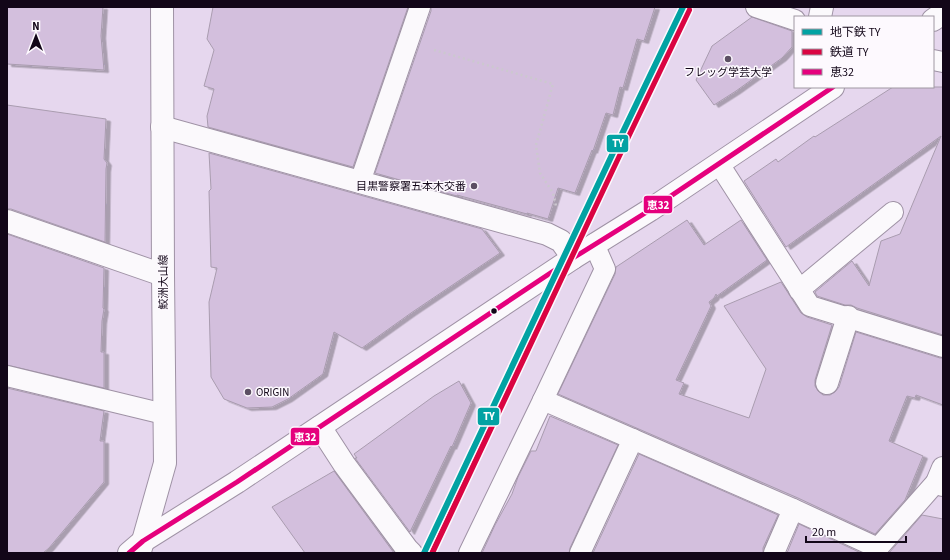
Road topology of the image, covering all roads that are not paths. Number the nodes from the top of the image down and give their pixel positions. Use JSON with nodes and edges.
{"nodes":[{"id":1,"x":162,"y":7,"type":"edge"},
{"id":2,"x":420,"y":7,"type":"edge"},
{"id":3,"x":756,"y":7,"type":"edge"},
{"id":4,"x":943,"y":13,"type":"edge"},
{"id":5,"x":934,"y":19,"type":"edge"},
{"id":6,"x":794,"y":20,"type":"edge"},
{"id":7,"x":832,"y":88,"type":"edge"},
{"id":8,"x":162,"y":127,"type":"junction"},
{"id":9,"x":719,"y":164,"type":"junction"},
{"id":10,"x":360,"y":182,"type":"junction"},
{"id":11,"x":893,"y":212,"type":"dead end"},
{"id":12,"x":7,"y":221,"type":"edge"},
{"id":13,"x":594,"y":244,"type":"junction"},
{"id":14,"x":567,"y":250,"type":"junction"},
{"id":15,"x":163,"y":275,"type":"junction"},
{"id":16,"x":799,"y":290,"type":"junction"},
{"id":17,"x":848,"y":317,"type":"junction"},
{"id":18,"x":943,"y":346,"type":"edge"},
{"id":19,"x":7,"y":376,"type":"edge"},
{"id":20,"x":827,"y":383,"type":"dead end"},
{"id":21,"x":543,"y":400,"type":"junction"},
{"id":22,"x":164,"y":414,"type":"junction"},
{"id":23,"x":320,"y":427,"type":"junction"},
{"id":24,"x":633,"y":439,"type":"junction"},
{"id":25,"x":941,"y":478,"type":"edge"},
{"id":26,"x":793,"y":508,"type":"junction"},
{"id":27,"x":137,"y":549,"type":"edge"},
{"id":28,"x":411,"y":553,"type":"edge"},
{"id":29,"x":469,"y":553,"type":"edge"},
{"id":30,"x":580,"y":553,"type":"edge"},
{"id":31,"x":774,"y":553,"type":"edge"}],
"edges":[{"from":1,"to":8,"type":"main road","name":"鮫洲大山線"},
{"from":2,"to":10,"type":"lane"},
{"from":3,"to":6,"type":"lane"},
{"from":4,"to":5,"type":"main road"},
{"from":7,"to":9,"type":"main road"},
{"from":8,"to":10,"type":"main road"},
{"from":8,"to":15,"type":"main road","name":"鮫洲大山線"},
{"from":9,"to":13,"type":"main road"},
{"from":9,"to":16,"type":"lane"},
{"from":10,"to":14,"type":"main road"},
{"from":11,"to":16,"type":"lane"},
{"from":12,"to":15,"type":"main road"},
{"from":13,"to":14,"type":"main road"},
{"from":13,"to":21,"type":"lane"},
{"from":14,"to":23,"type":"main road"},
{"from":15,"to":22,"type":"main road","name":"鮫洲大山線"},
{"from":16,"to":17,"type":"lane"},
{"from":17,"to":18,"type":"lane"},
{"from":17,"to":20,"type":"main road"},
{"from":19,"to":22,"type":"lane"},
{"from":21,"to":24,"type":"lane"},
{"from":21,"to":29,"type":"lane"},
{"from":22,"to":27,"type":"main road","name":"鮫洲大山線"},
{"from":23,"to":27,"type":"main road"},
{"from":23,"to":28,"type":"main road"},
{"from":24,"to":26,"type":"lane"},
{"from":24,"to":30,"type":"lane"},
{"from":25,"to":26,"type":"lane"},
{"from":26,"to":31,"type":"lane"}]}
